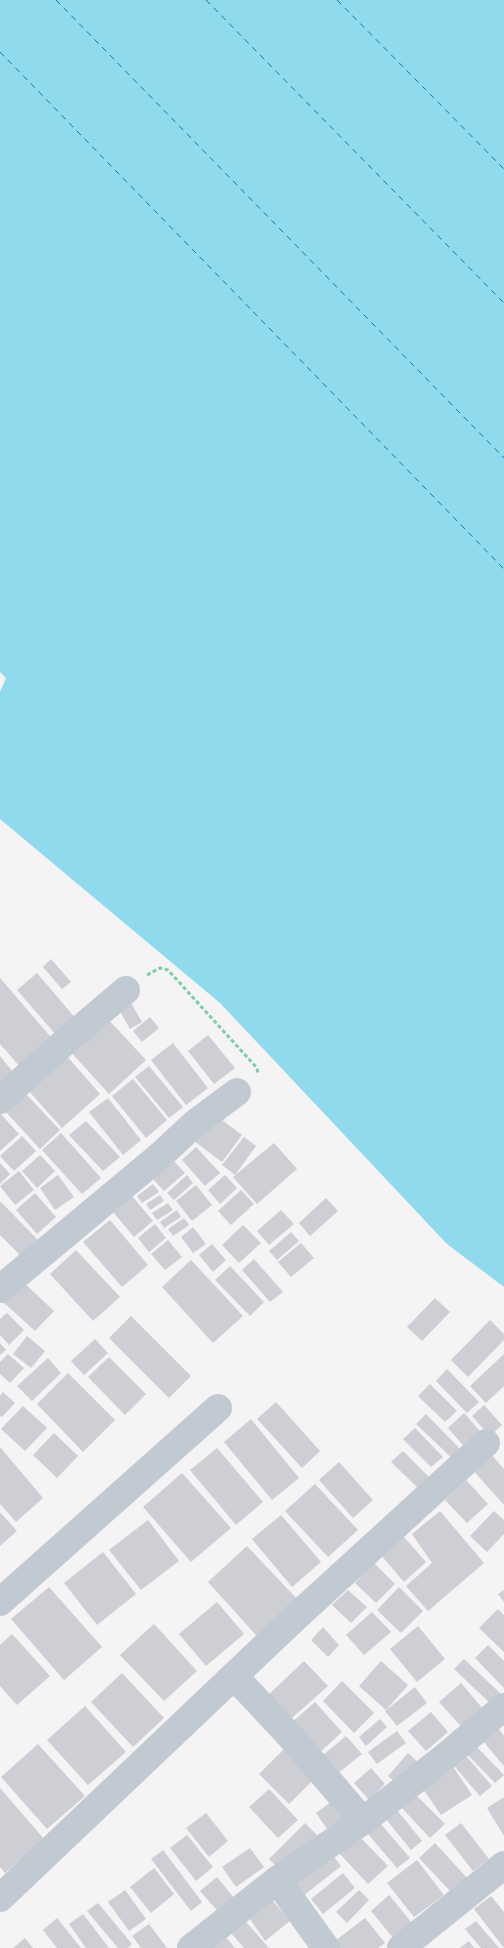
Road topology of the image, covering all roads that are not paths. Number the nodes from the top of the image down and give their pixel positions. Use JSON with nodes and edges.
{"nodes":[{"id":1,"x":126,"y":990,"type":"road end"},
{"id":2,"x":238,"y":1092,"type":"road end"},
{"id":3,"x":0,"y":1100,"type":"edge"},
{"id":4,"x":0,"y":1289,"type":"edge"},
{"id":5,"x":218,"y":1408,"type":"dead end"},
{"id":6,"x":486,"y":1443,"type":"dead end"},
{"id":7,"x":0,"y":1602,"type":"edge"},
{"id":8,"x":234,"y":1676,"type":"junction"},
{"id":9,"x":504,"y":1707,"type":"edge"},
{"id":10,"x":363,"y":1821,"type":"junction"},
{"id":11,"x":504,"y":1865,"type":"edge"},
{"id":12,"x":278,"y":1880,"type":"junction"},
{"id":13,"x":0,"y":1898,"type":"edge"},
{"id":14,"x":191,"y":1948,"type":"edge"},
{"id":15,"x":326,"y":1948,"type":"edge"},
{"id":16,"x":401,"y":1948,"type":"edge"}],
"edges":[{"from":1,"to":3,"type":"street"},
{"from":2,"to":4,"type":"street"},
{"from":5,"to":7,"type":"street"},
{"from":6,"to":8,"type":"street"},
{"from":8,"to":10,"type":"street"},
{"from":8,"to":13,"type":"street"},
{"from":9,"to":10,"type":"street"},
{"from":10,"to":12,"type":"street"},
{"from":11,"to":16,"type":"street"},
{"from":12,"to":14,"type":"street"},
{"from":12,"to":15,"type":"street"}]}
